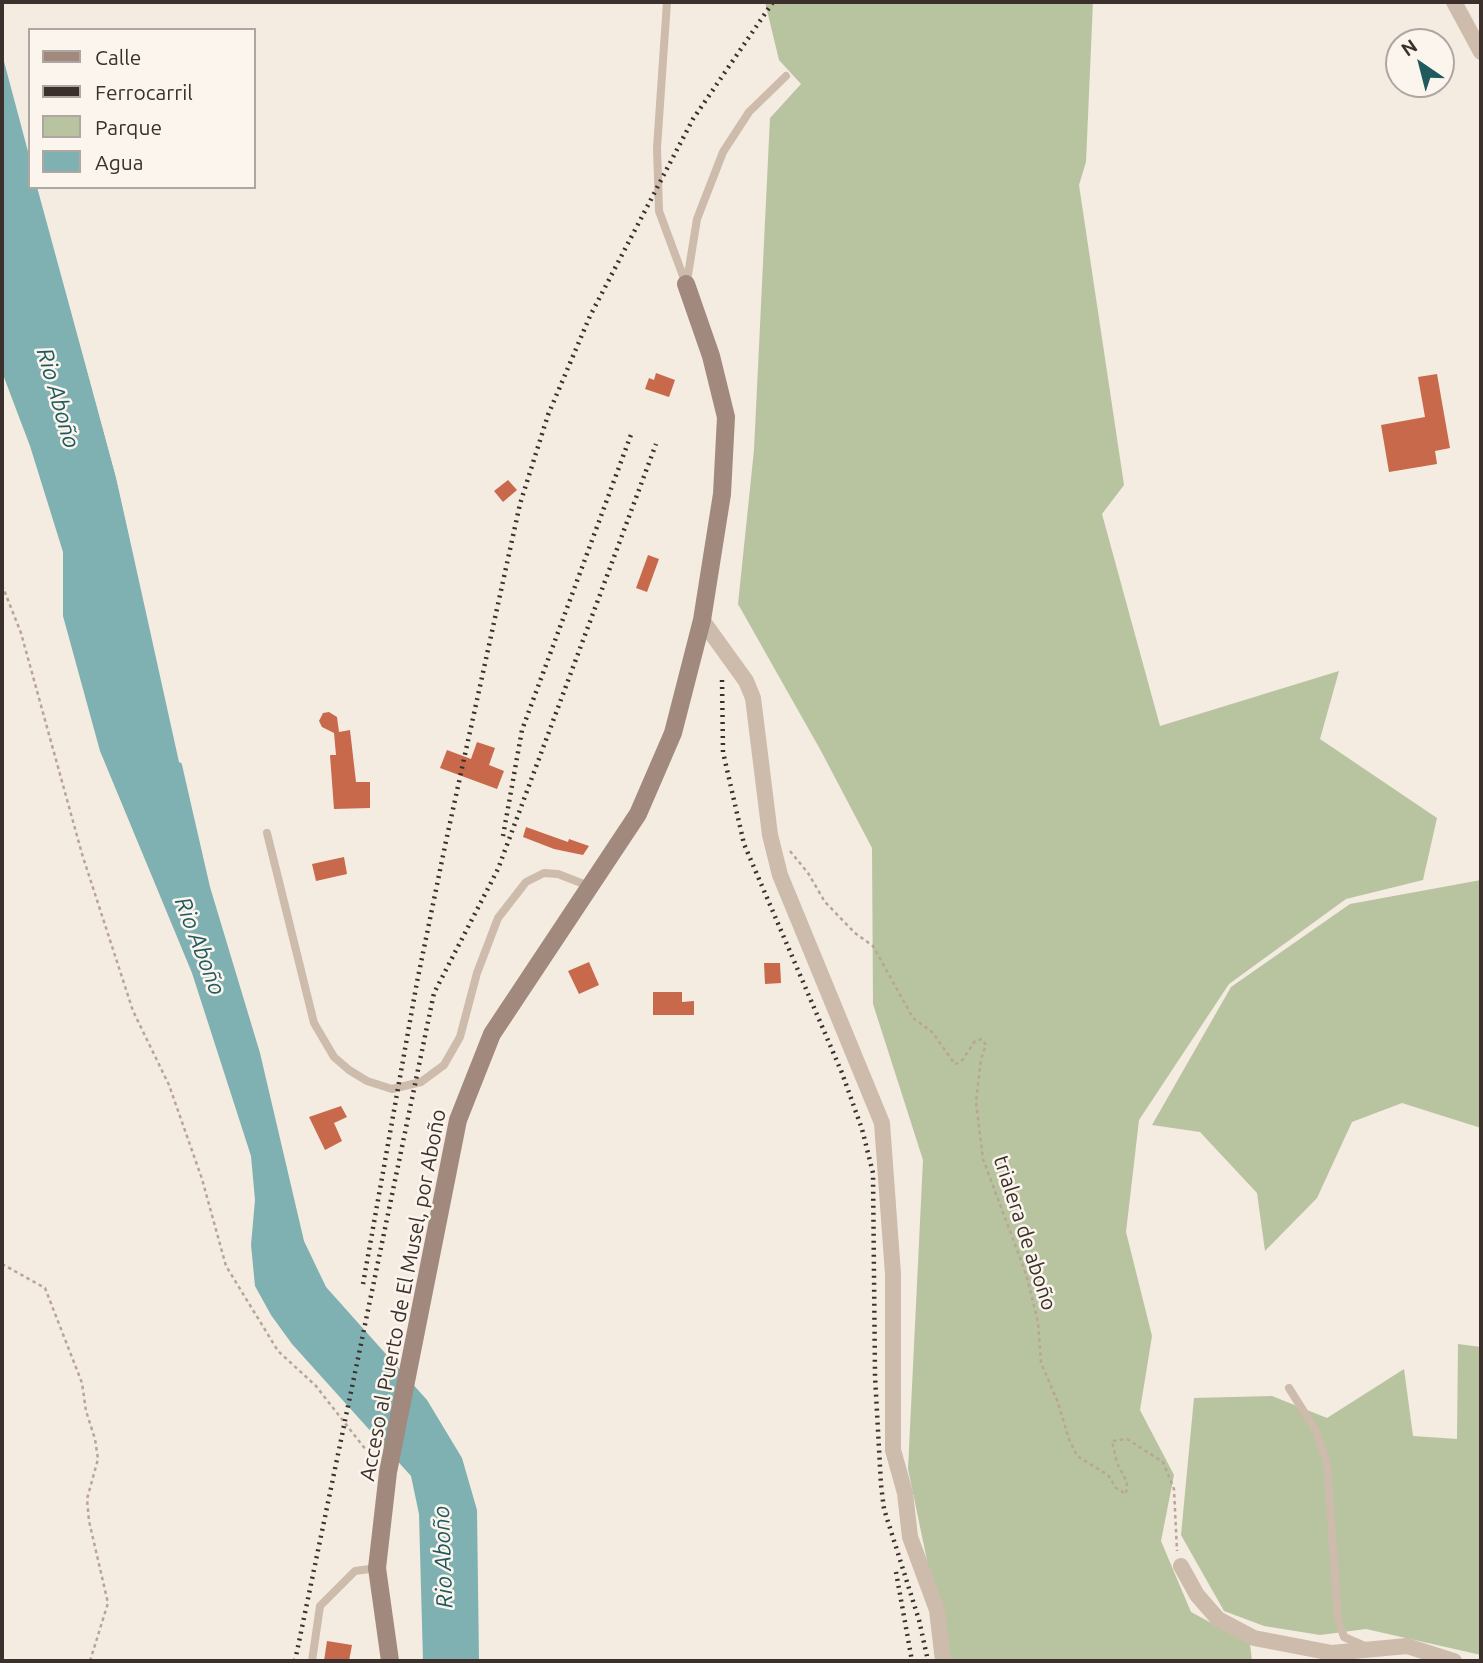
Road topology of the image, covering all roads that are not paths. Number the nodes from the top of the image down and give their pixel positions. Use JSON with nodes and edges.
{"nodes":[{"id":1,"x":667,"y":2,"type":"edge"},
{"id":2,"x":1454,"y":2,"type":"edge"},
{"id":3,"x":1481,"y":52,"type":"edge"},
{"id":4,"x":786,"y":76,"type":"dead end"},
{"id":5,"x":686,"y":284,"type":"junction"},
{"id":6,"x":702,"y":620,"type":"junction"},
{"id":7,"x":267,"y":833,"type":"dead end"},
{"id":8,"x":592,"y":887,"type":"junction"},
{"id":9,"x":1289,"y":1388,"type":"dead end"},
{"id":10,"x":1181,"y":1566,"type":"road end"},
{"id":11,"x":377,"y":1568,"type":"junction"},
{"id":12,"x":1373,"y":1649,"type":"junction"},
{"id":13,"x":312,"y":1661,"type":"edge"},
{"id":14,"x":390,"y":1661,"type":"edge"},
{"id":15,"x":943,"y":1661,"type":"edge"},
{"id":16,"x":1454,"y":1661,"type":"edge"}],
"edges":[{"from":1,"to":5,"type":"lane","name":"Acceso al Puerto de El Musel, por Aboño"},
{"from":2,"to":3,"type":"street"},
{"from":4,"to":5,"type":"lane"},
{"from":5,"to":6,"type":"street","name":"Acceso al Puerto de El Musel, por Aboño"},
{"from":6,"to":8,"type":"street","name":"Acceso al Puerto de El Musel, por Aboño"},
{"from":6,"to":15,"type":"street"},
{"from":7,"to":8,"type":"lane"},
{"from":8,"to":11,"type":"street","name":"Acceso al Puerto de El Musel, por Aboño"},
{"from":9,"to":12,"type":"lane"},
{"from":10,"to":12,"type":"street"},
{"from":11,"to":13,"type":"lane"},
{"from":11,"to":14,"type":"street","name":"Acceso al Puerto de El Musel, por Aboño"},
{"from":12,"to":16,"type":"street"}]}
